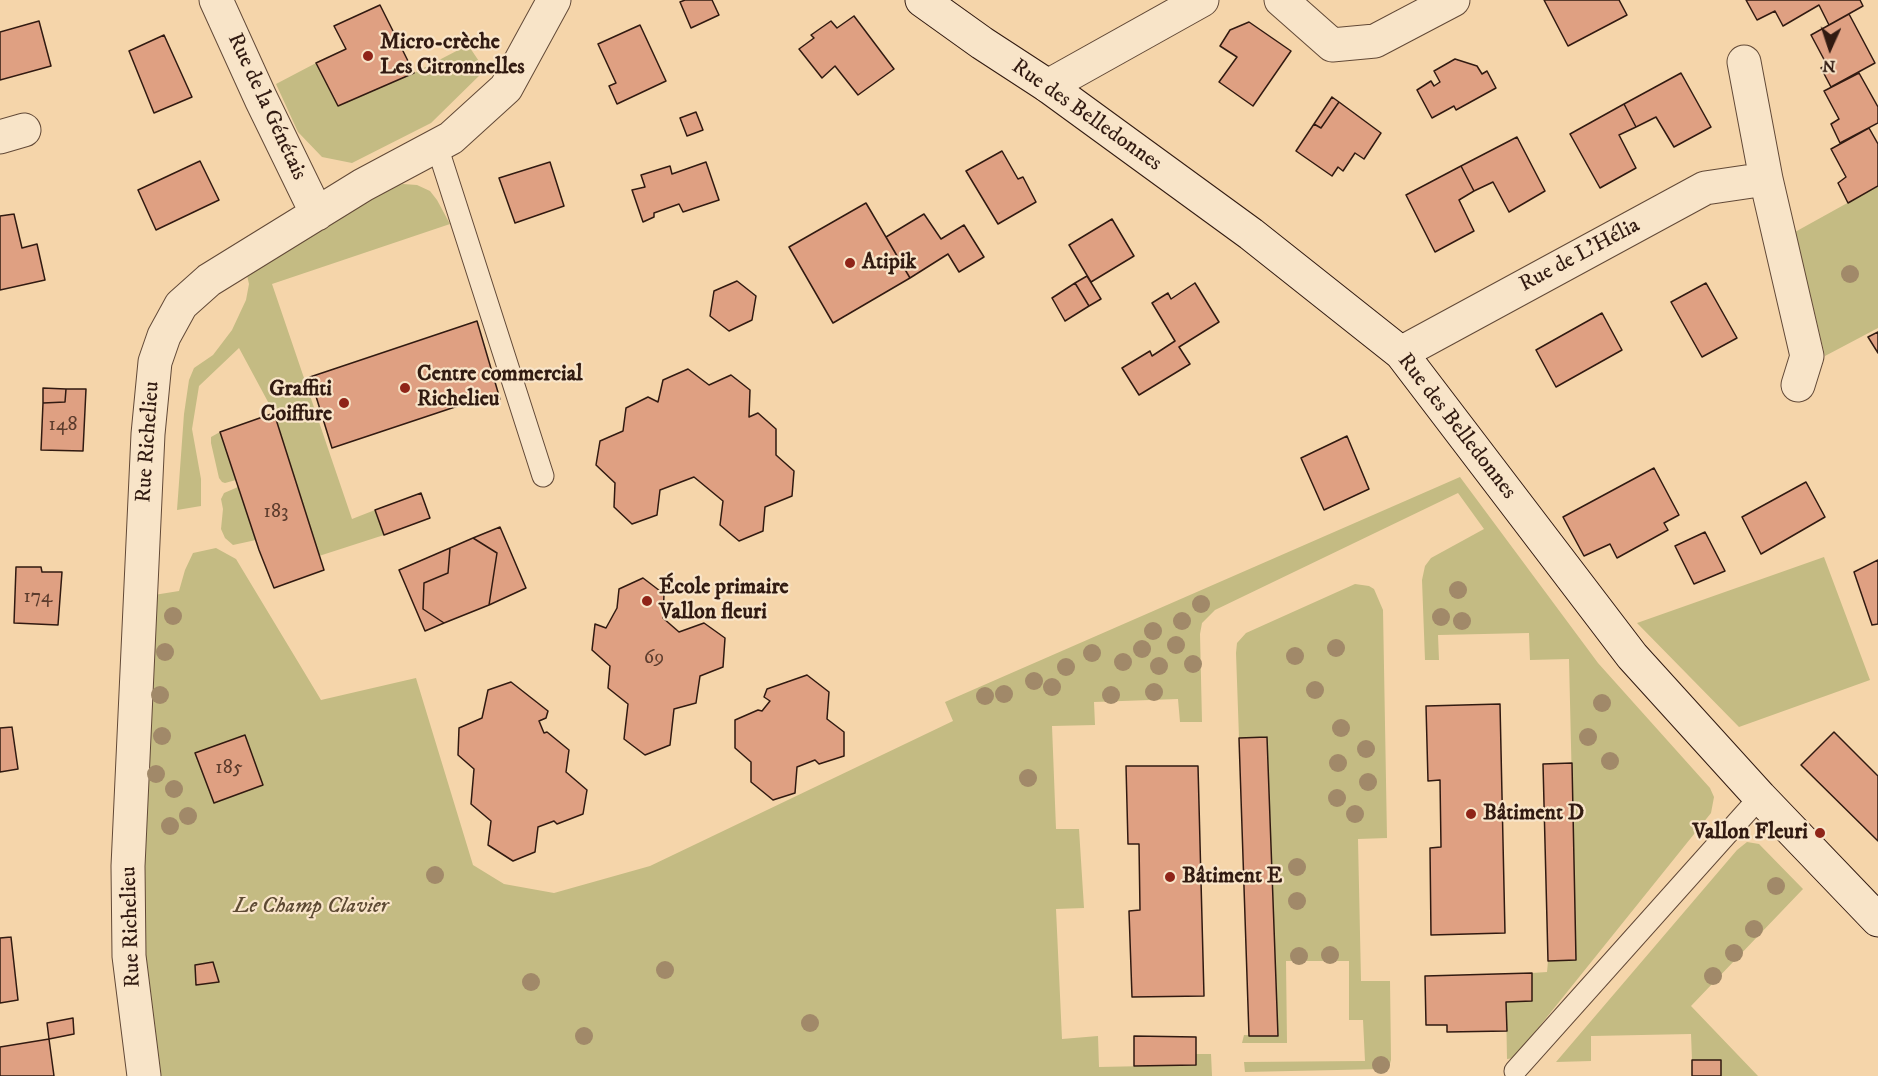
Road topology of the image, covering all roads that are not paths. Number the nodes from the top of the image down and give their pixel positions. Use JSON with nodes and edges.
{"nodes":[{"id":1,"x":216,"y":0,"type":"edge"},
{"id":2,"x":554,"y":0,"type":"edge"},
{"id":3,"x":922,"y":0,"type":"edge"},
{"id":4,"x":1202,"y":0,"type":"edge"},
{"id":5,"x":1281,"y":0,"type":"edge"},
{"id":6,"x":1453,"y":0,"type":"edge"},
{"id":7,"x":1744,"y":62,"type":"dead end"},
{"id":8,"x":1048,"y":86,"type":"junction"},
{"id":9,"x":437,"y":146,"type":"junction"},
{"id":10,"x":1766,"y":179,"type":"junction"},
{"id":11,"x":317,"y":213,"type":"junction"},
{"id":12,"x":1401,"y":353,"type":"junction"},
{"id":13,"x":1798,"y":385,"type":"dead end"},
{"id":14,"x":543,"y":476,"type":"dead end"},
{"id":15,"x":1760,"y":797,"type":"junction"},
{"id":16,"x":1878,"y":920,"type":"edge"},
{"id":17,"x":1515,"y":1071,"type":"dead end"},
{"id":18,"x":144,"y":1076,"type":"edge"}],
"edges":[{"from":1,"to":11,"type":"street","name":"Rue de la Génétais"},
{"from":2,"to":9,"type":"street","name":"Rue Richelieu"},
{"from":3,"to":8,"type":"street","name":"Rue des Belledonnes"},
{"from":4,"to":8,"type":"street"},
{"from":5,"to":6,"type":"street"},
{"from":7,"to":10,"type":"street"},
{"from":8,"to":12,"type":"street","name":"Rue des Belledonnes"},
{"from":9,"to":11,"type":"street","name":"Rue Richelieu"},
{"from":9,"to":14,"type":"lane"},
{"from":10,"to":12,"type":"street","name":"Rue de L'Hélia"},
{"from":10,"to":13,"type":"street"},
{"from":11,"to":18,"type":"street","name":"Rue Richelieu"},
{"from":12,"to":15,"type":"street","name":"Rue des Belledonnes"},
{"from":15,"to":16,"type":"street","name":"Rue des Belledonnes"},
{"from":15,"to":17,"type":"lane"}]}
